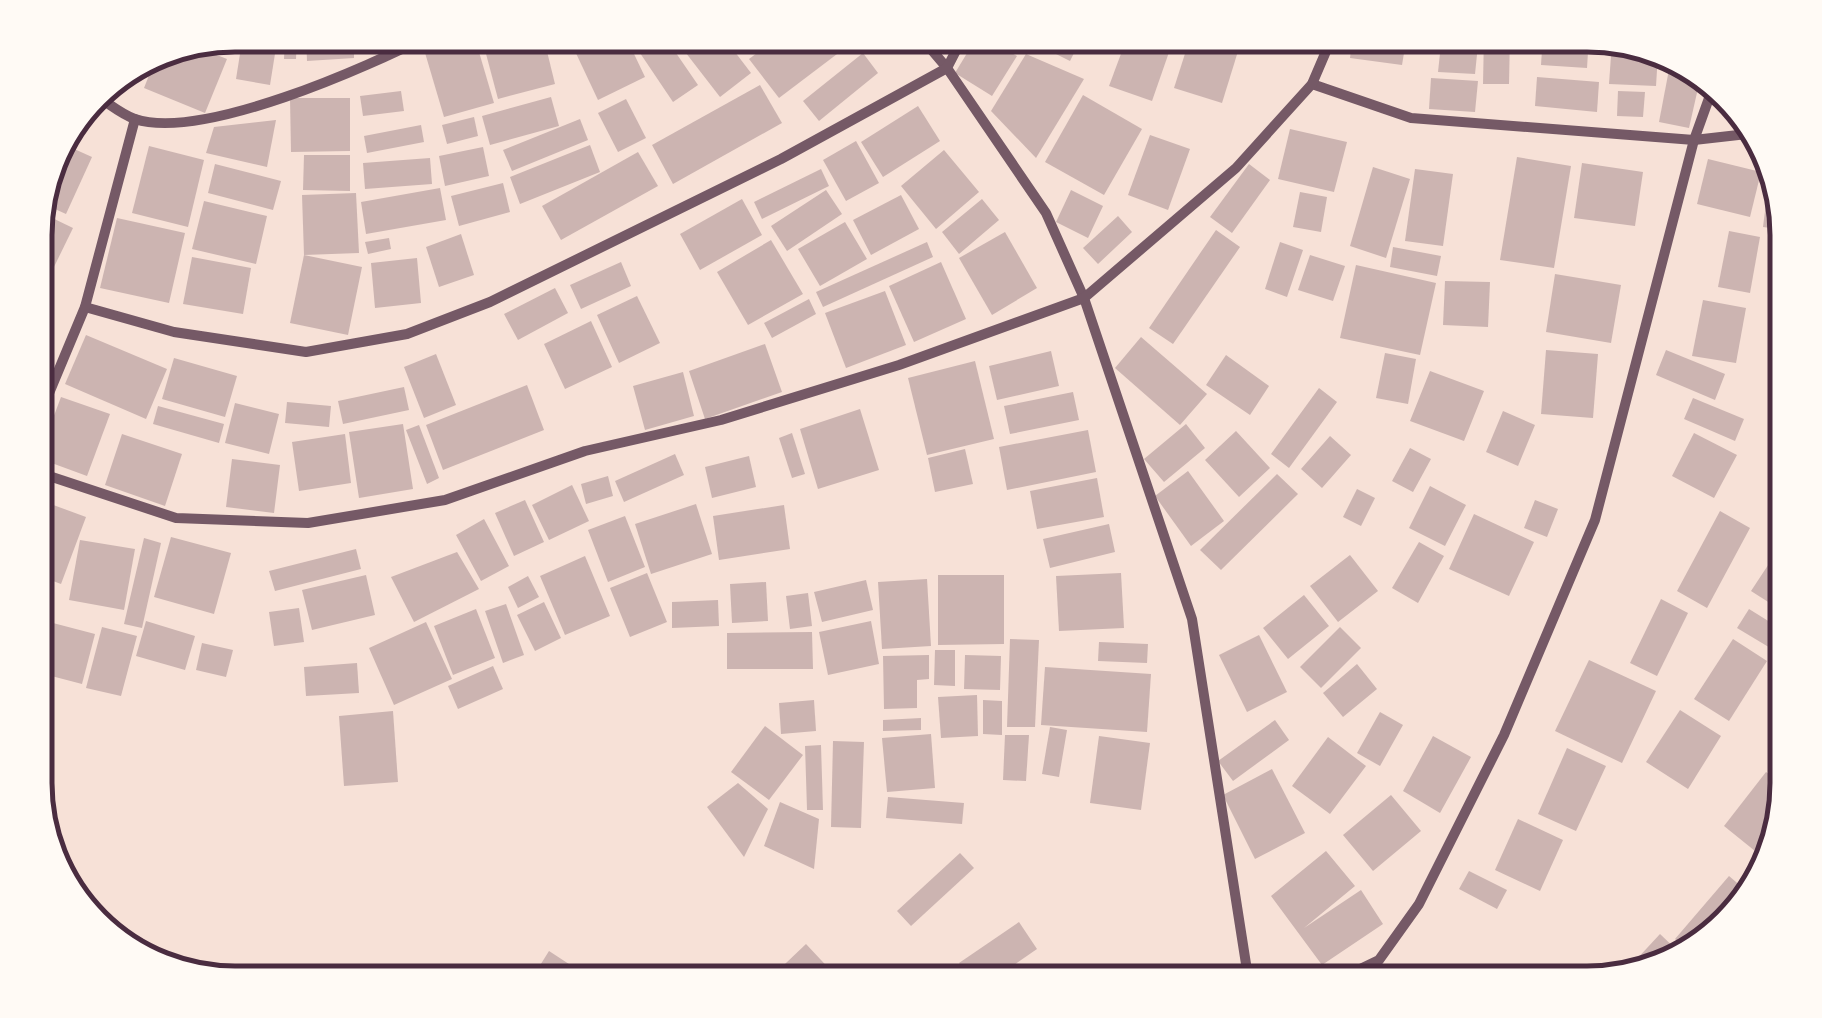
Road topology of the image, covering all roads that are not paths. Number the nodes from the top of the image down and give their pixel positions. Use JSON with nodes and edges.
{"nodes":[{"id":1,"x":398,"y":52,"type":"edge"},
{"id":2,"x":933,"y":52,"type":"edge"},
{"id":3,"x":955,"y":52,"type":"edge"},
{"id":4,"x":1326,"y":52,"type":"edge"},
{"id":5,"x":947,"y":68,"type":"junction"},
{"id":6,"x":1312,"y":84,"type":"junction"},
{"id":7,"x":1708,"y":99,"type":"edge"},
{"id":8,"x":109,"y":103,"type":"edge"},
{"id":9,"x":135,"y":119,"type":"junction"},
{"id":10,"x":1739,"y":135,"type":"edge"},
{"id":11,"x":1694,"y":140,"type":"junction"},
{"id":12,"x":1084,"y":298,"type":"junction"},
{"id":13,"x":85,"y":307,"type":"junction"},
{"id":14,"x":52,"y":386,"type":"edge"},
{"id":15,"x":52,"y":477,"type":"edge"},
{"id":16,"x":1246,"y":965,"type":"edge"},
{"id":17,"x":1368,"y":965,"type":"edge"}],
"edges":[{"from":1,"to":9,"type":"street"},
{"from":2,"to":5,"type":"street"},
{"from":3,"to":5,"type":"street"},
{"from":4,"to":6,"type":"street"},
{"from":5,"to":12,"type":"street"},
{"from":5,"to":13,"type":"street"},
{"from":6,"to":11,"type":"street"},
{"from":6,"to":12,"type":"street"},
{"from":7,"to":11,"type":"street"},
{"from":8,"to":9,"type":"street"},
{"from":9,"to":13,"type":"street"},
{"from":10,"to":11,"type":"street"},
{"from":11,"to":17,"type":"street"},
{"from":12,"to":15,"type":"street"},
{"from":12,"to":16,"type":"street"},
{"from":13,"to":14,"type":"street"}]}
